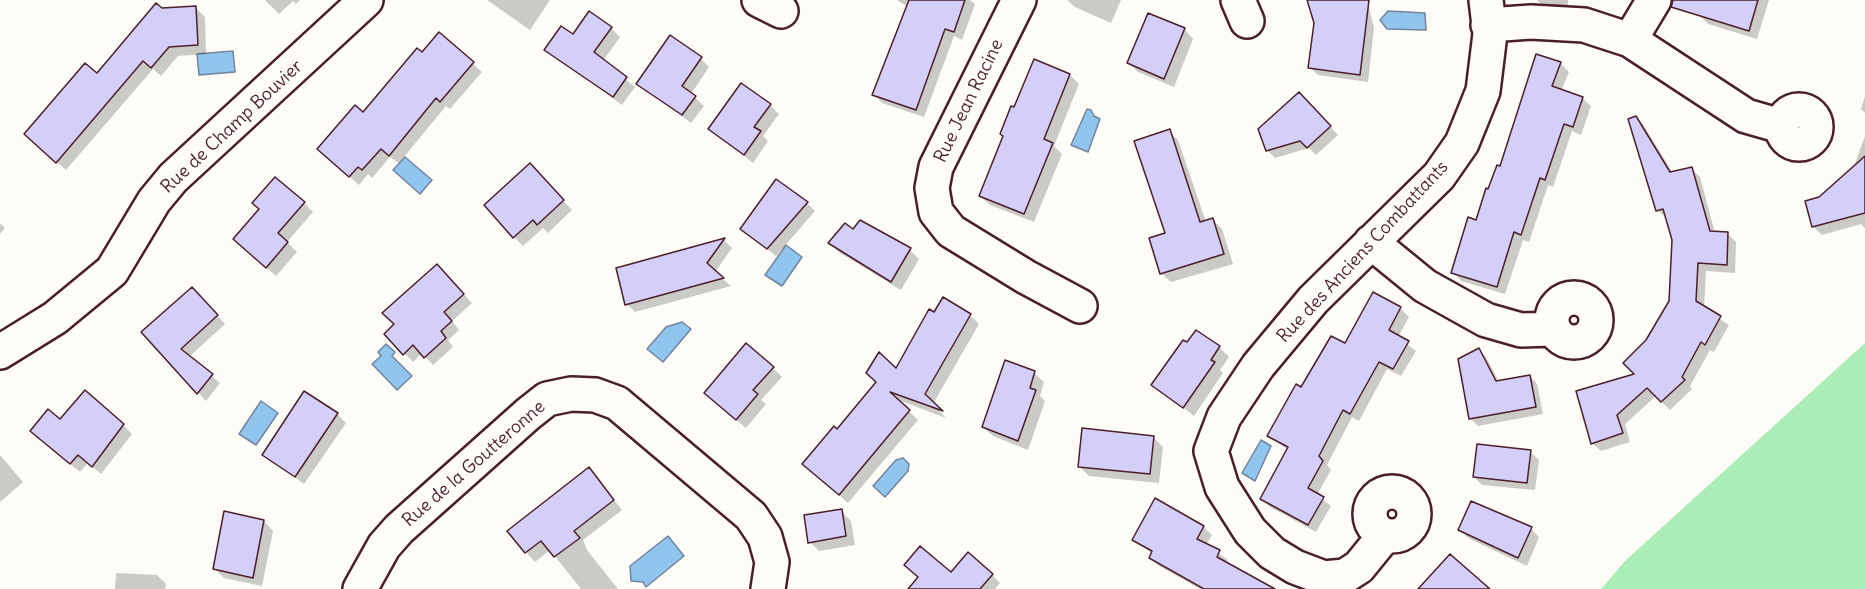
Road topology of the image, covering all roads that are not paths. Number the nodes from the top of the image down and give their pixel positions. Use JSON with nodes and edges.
{"nodes":[{"id":1,"x":366,"y":0,"type":"edge"},
{"id":2,"x":1019,"y":0,"type":"edge"},
{"id":3,"x":1654,"y":0,"type":"edge"},
{"id":4,"x":1487,"y":13,"type":"edge"},
{"id":5,"x":1630,"y":40,"type":"junction"},
{"id":6,"x":1781,"y":126,"type":"dead end"},
{"id":7,"x":1371,"y":242,"type":"junction"},
{"id":8,"x":1080,"y":306,"type":"dead end"},
{"id":9,"x":1553,"y":329,"type":"dead end"},
{"id":10,"x":0,"y":352,"type":"edge"},
{"id":11,"x":1385,"y":535,"type":"dead end"},
{"id":12,"x":360,"y":589,"type":"edge"},
{"id":13,"x":768,"y":589,"type":"edge"}],
"edges":[{"from":1,"to":10,"type":"street","name":"Rue de Champ Bouvier"},
{"from":2,"to":8,"type":"street","name":"Rue Jean Racine"},
{"from":3,"to":5,"type":"street"},
{"from":4,"to":5,"type":"street"},
{"from":4,"to":7,"type":"street","name":"Rue des Anciens Combattants"},
{"from":5,"to":6,"type":"street"},
{"from":7,"to":9,"type":"street"},
{"from":7,"to":11,"type":"street","name":"Rue des Anciens Combattants"},
{"from":12,"to":13,"type":"street","name":"Rue de la Goutteronne"}]}
